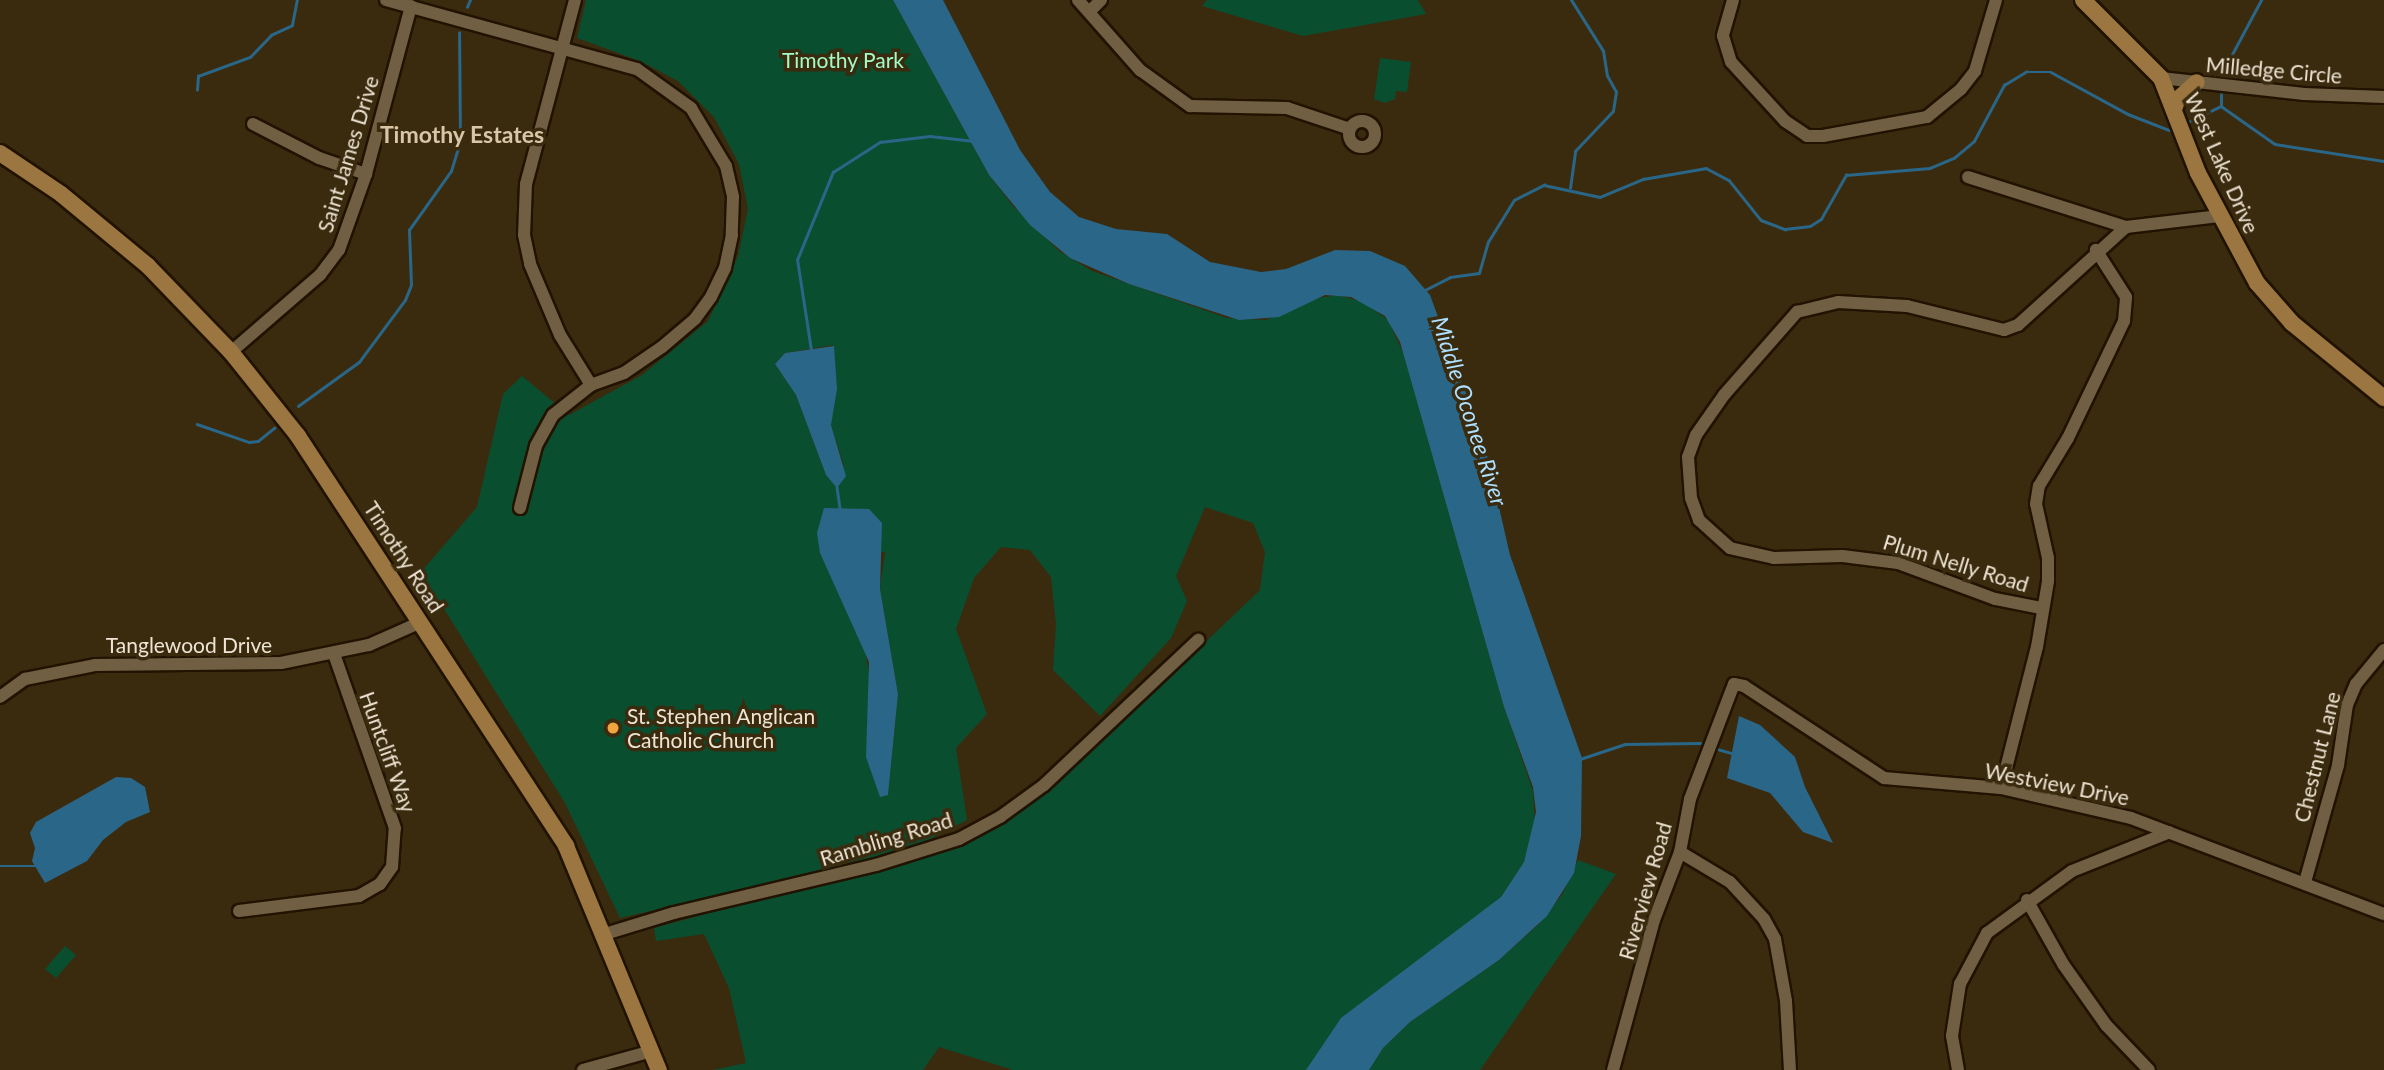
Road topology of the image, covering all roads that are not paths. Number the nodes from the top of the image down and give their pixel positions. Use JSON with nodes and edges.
{"nodes":[{"id":1,"x":386,"y":0,"type":"edge"},
{"id":2,"x":575,"y":0,"type":"edge"},
{"id":3,"x":1077,"y":0,"type":"edge"},
{"id":4,"x":1101,"y":0,"type":"edge"},
{"id":5,"x":1734,"y":0,"type":"edge"},
{"id":6,"x":1996,"y":0,"type":"edge"},
{"id":7,"x":2083,"y":0,"type":"edge"},
{"id":8,"x":411,"y":6,"type":"junction"},
{"id":9,"x":1089,"y":12,"type":"junction"},
{"id":10,"x":562,"y":48,"type":"junction"},
{"id":11,"x":2161,"y":78,"type":"junction"},
{"id":12,"x":2197,"y":82,"type":"junction"},
{"id":13,"x":2384,"y":97,"type":"edge"},
{"id":14,"x":2174,"y":108,"type":"junction"},
{"id":15,"x":253,"y":124,"type":"dead end"},
{"id":16,"x":1350,"y":129,"type":"dead end"},
{"id":17,"x":0,"y":153,"type":"edge"},
{"id":18,"x":366,"y":174,"type":"junction"},
{"id":19,"x":1968,"y":177,"type":"dead end"},
{"id":20,"x":2218,"y":216,"type":"junction"},
{"id":21,"x":2126,"y":227,"type":"junction"},
{"id":22,"x":2096,"y":250,"type":"junction"},
{"id":23,"x":231,"y":352,"type":"junction"},
{"id":24,"x":591,"y":385,"type":"junction"},
{"id":25,"x":2384,"y":398,"type":"edge"},
{"id":26,"x":520,"y":508,"type":"dead end"},
{"id":27,"x":2041,"y":608,"type":"junction"},
{"id":28,"x":421,"y":622,"type":"junction"},
{"id":29,"x":1198,"y":640,"type":"dead end"},
{"id":30,"x":2384,"y":650,"type":"edge"},
{"id":31,"x":334,"y":654,"type":"junction"},
{"id":32,"x":1734,"y":684,"type":"joint"},
{"id":33,"x":0,"y":697,"type":"edge"},
{"id":34,"x":2001,"y":788,"type":"junction"},
{"id":35,"x":2170,"y":832,"type":"junction"},
{"id":36,"x":1680,"y":852,"type":"junction"},
{"id":37,"x":2305,"y":882,"type":"junction"},
{"id":38,"x":2027,"y":900,"type":"junction"},
{"id":39,"x":239,"y":911,"type":"dead end"},
{"id":40,"x":2384,"y":914,"type":"edge"},
{"id":41,"x":604,"y":934,"type":"junction"},
{"id":42,"x":652,"y":1051,"type":"junction"},
{"id":43,"x":583,"y":1070,"type":"edge"},
{"id":44,"x":659,"y":1070,"type":"edge"},
{"id":45,"x":1613,"y":1070,"type":"edge"},
{"id":46,"x":1790,"y":1070,"type":"edge"},
{"id":47,"x":1958,"y":1070,"type":"edge"},
{"id":48,"x":2150,"y":1070,"type":"edge"}],
"edges":[{"from":1,"to":8,"type":"street"},
{"from":2,"to":10,"type":"street"},
{"from":3,"to":9,"type":"street"},
{"from":4,"to":9,"type":"street"},
{"from":5,"to":6,"type":"street"},
{"from":7,"to":11,"type":"main road","name":"West Lake Drive"},
{"from":8,"to":10,"type":"street"},
{"from":8,"to":18,"type":"street","name":"Saint James Drive"},
{"from":9,"to":16,"type":"street"},
{"from":10,"to":24,"type":"street"},
{"from":10,"to":24,"type":"street"},
{"from":11,"to":12,"type":"street","name":"Milledge Circle"},
{"from":11,"to":14,"type":"main road","name":"West Lake Drive"},
{"from":12,"to":13,"type":"street","name":"Milledge Circle"},
{"from":12,"to":14,"type":"main road"},
{"from":14,"to":20,"type":"main road","name":"West Lake Drive"},
{"from":15,"to":18,"type":"street"},
{"from":17,"to":23,"type":"main road","name":"Timothy Road"},
{"from":18,"to":23,"type":"street","name":"Saint James Drive"},
{"from":19,"to":21,"type":"street"},
{"from":20,"to":21,"type":"street"},
{"from":20,"to":25,"type":"main road","name":"West Lake Drive"},
{"from":21,"to":22,"type":"street","name":"Plum Nelly Road"},
{"from":22,"to":27,"type":"street","name":"Plum Nelly Road"},
{"from":22,"to":27,"type":"street","name":"Plum Nelly Road"},
{"from":23,"to":28,"type":"main road","name":"Timothy Road"},
{"from":24,"to":26,"type":"street"},
{"from":27,"to":34,"type":"street","name":"Plum Nelly Road"},
{"from":28,"to":31,"type":"street","name":"Tanglewood Drive"},
{"from":28,"to":41,"type":"main road","name":"Timothy Road"},
{"from":29,"to":41,"type":"street","name":"Rambling Road"},
{"from":30,"to":37,"type":"street","name":"Chestnut Lane"},
{"from":31,"to":33,"type":"street","name":"Tanglewood Drive"},
{"from":31,"to":39,"type":"street","name":"Huntcliff Way"},
{"from":32,"to":34,"type":"street","name":"Westview Drive"},
{"from":32,"to":36,"type":"street","name":"Riverview Road"},
{"from":34,"to":35,"type":"street","name":"Westview Drive"},
{"from":35,"to":37,"type":"street","name":"Westview Drive"},
{"from":35,"to":38,"type":"street"},
{"from":36,"to":45,"type":"street","name":"Riverview Road"},
{"from":36,"to":46,"type":"street"},
{"from":37,"to":40,"type":"street","name":"Westview Drive"},
{"from":38,"to":47,"type":"street"},
{"from":38,"to":48,"type":"street"},
{"from":41,"to":42,"type":"main road","name":"Timothy Road"},
{"from":42,"to":43,"type":"street"},
{"from":42,"to":44,"type":"main road","name":"Timothy Road"}]}
